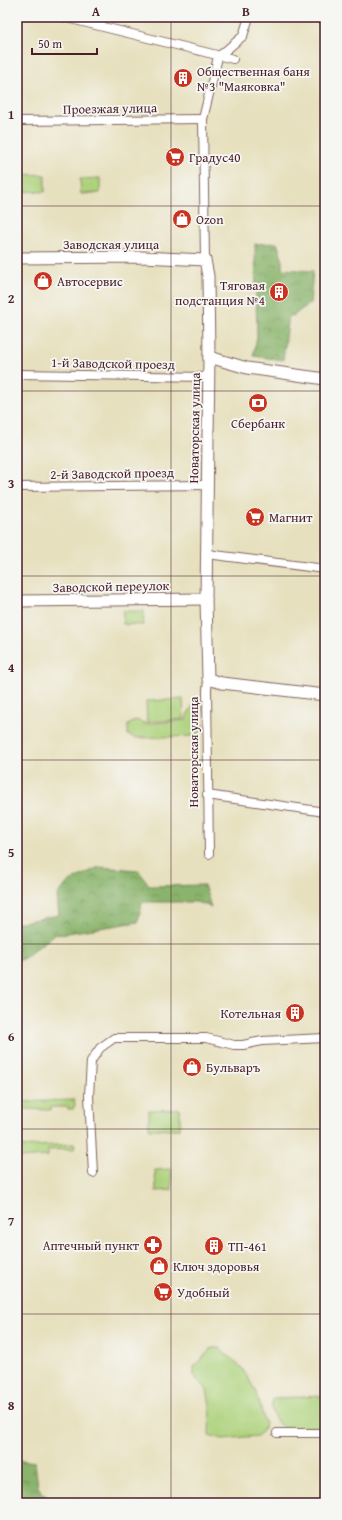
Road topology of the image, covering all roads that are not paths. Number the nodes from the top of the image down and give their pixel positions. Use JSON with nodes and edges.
{"nodes":[{"id":1,"x":63,"y":17,"type":"edge"},
{"id":2,"x":249,"y":17,"type":"edge"},
{"id":3,"x":322,"y":17,"type":"edge"},
{"id":4,"x":325,"y":18,"type":"edge"},
{"id":5,"x":218,"y":57,"type":"junction"},
{"id":6,"x":233,"y":59,"type":"dead end"},
{"id":7,"x":203,"y":119,"type":"junction"},
{"id":8,"x":17,"y":122,"type":"edge"},
{"id":9,"x":17,"y":258,"type":"edge"},
{"id":10,"x":205,"y":260,"type":"junction"},
{"id":11,"x":209,"y":357,"type":"junction"},
{"id":12,"x":17,"y":374,"type":"edge"},
{"id":13,"x":208,"y":377,"type":"junction"},
{"id":14,"x":325,"y":379,"type":"edge"},
{"id":15,"x":207,"y":485,"type":"junction"},
{"id":16,"x":17,"y":487,"type":"edge"},
{"id":17,"x":207,"y":554,"type":"junction"},
{"id":18,"x":325,"y":569,"type":"edge"},
{"id":19,"x":206,"y":599,"type":"junction"},
{"id":20,"x":17,"y":601,"type":"edge"},
{"id":21,"x":208,"y":679,"type":"junction"},
{"id":22,"x":325,"y":695,"type":"edge"},
{"id":23,"x":207,"y":795,"type":"junction"},
{"id":24,"x":325,"y":812,"type":"edge"},
{"id":25,"x":209,"y":854,"type":"dead end"},
{"id":26,"x":325,"y":1038,"type":"edge"},
{"id":27,"x":93,"y":1173,"type":"dead end"},
{"id":28,"x":277,"y":1433,"type":"dead end"},
{"id":29,"x":325,"y":1433,"type":"edge"}],
"edges":[{"from":1,"to":5,"type":"street"},
{"from":2,"to":5,"type":"street"},
{"from":3,"to":4,"type":"main road"},
{"from":5,"to":6,"type":"street"},
{"from":5,"to":7,"type":"street","name":"Новаторская улица"},
{"from":7,"to":8,"type":"street","name":"Проезжая улица"},
{"from":7,"to":10,"type":"street","name":"Новаторская улица"},
{"from":9,"to":10,"type":"street","name":"Заводская улица"},
{"from":10,"to":11,"type":"street","name":"Новаторская улица"},
{"from":11,"to":13,"type":"street","name":"Новаторская улица"},
{"from":11,"to":14,"type":"street"},
{"from":12,"to":13,"type":"street","name":"1-й Заводской проезд"},
{"from":13,"to":15,"type":"street","name":"Новаторская улица"},
{"from":15,"to":16,"type":"street","name":"2-й Заводской проезд"},
{"from":15,"to":17,"type":"street","name":"Новаторская улица"},
{"from":17,"to":18,"type":"street"},
{"from":17,"to":19,"type":"street","name":"Новаторская улица"},
{"from":19,"to":20,"type":"street","name":"Заводской переулок"},
{"from":19,"to":21,"type":"street","name":"Новаторская улица"},
{"from":21,"to":22,"type":"street"},
{"from":21,"to":23,"type":"street","name":"Новаторская улица"},
{"from":23,"to":24,"type":"street"},
{"from":23,"to":25,"type":"street","name":"Новаторская улица"},
{"from":26,"to":27,"type":"street"},
{"from":28,"to":29,"type":"street"}]}
